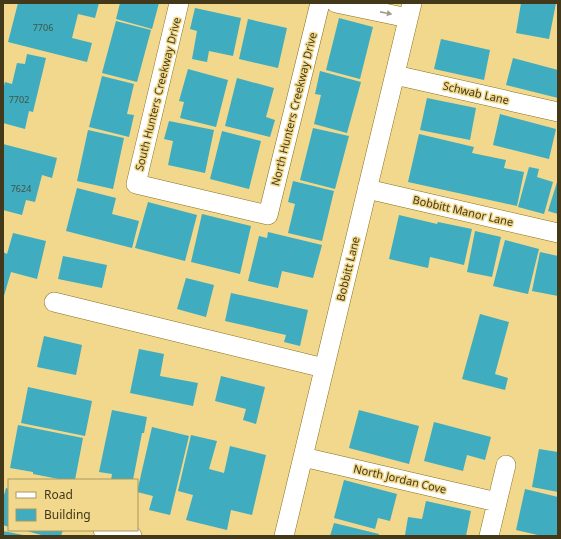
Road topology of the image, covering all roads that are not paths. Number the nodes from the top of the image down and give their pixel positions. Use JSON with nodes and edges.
{"nodes":[{"id":1,"x":179,"y":3,"type":"edge"},
{"id":2,"x":320,"y":3,"type":"edge"},
{"id":3,"x":336,"y":3,"type":"edge"},
{"id":4,"x":410,"y":10,"type":"edge"},
{"id":5,"x":395,"y":75,"type":"junction"},
{"id":6,"x":558,"y":112,"type":"edge"},
{"id":7,"x":367,"y":189,"type":"junction"},
{"id":8,"x":268,"y":215,"type":"joint"},
{"id":9,"x":558,"y":233,"type":"edge"},
{"id":10,"x":54,"y":302,"type":"dead end"},
{"id":11,"x":324,"y":368,"type":"junction"},
{"id":12,"x":303,"y":457,"type":"junction"},
{"id":13,"x":506,"y":465,"type":"dead end"},
{"id":14,"x":497,"y":502,"type":"junction"},
{"id":15,"x":107,"y":531,"type":"edge"},
{"id":16,"x":132,"y":536,"type":"edge"},
{"id":17,"x":284,"y":536,"type":"edge"},
{"id":18,"x":489,"y":536,"type":"edge"}],
"edges":[{"from":1,"to":8,"type":"street","name":"South Hunters Creekway Drive"},
{"from":2,"to":8,"type":"street","name":"North Hunters Creekway Drive"},
{"from":3,"to":4,"type":"street","one_way":true},
{"from":4,"to":5,"type":"street","name":"Bobbitt Lane"},
{"from":5,"to":6,"type":"street","name":"Schwab Lane"},
{"from":5,"to":7,"type":"street","name":"Bobbitt Lane"},
{"from":7,"to":9,"type":"street","name":"Bobbitt Manor Lane"},
{"from":7,"to":11,"type":"street","name":"Bobbitt Lane"},
{"from":10,"to":11,"type":"street"},
{"from":11,"to":12,"type":"street","name":"Bobbitt Lane"},
{"from":12,"to":14,"type":"street","name":"North Jordan Cove"},
{"from":12,"to":17,"type":"street","name":"Bobbitt Lane"},
{"from":13,"to":14,"type":"street"},
{"from":14,"to":18,"type":"street"},
{"from":15,"to":16,"type":"street"}]}
